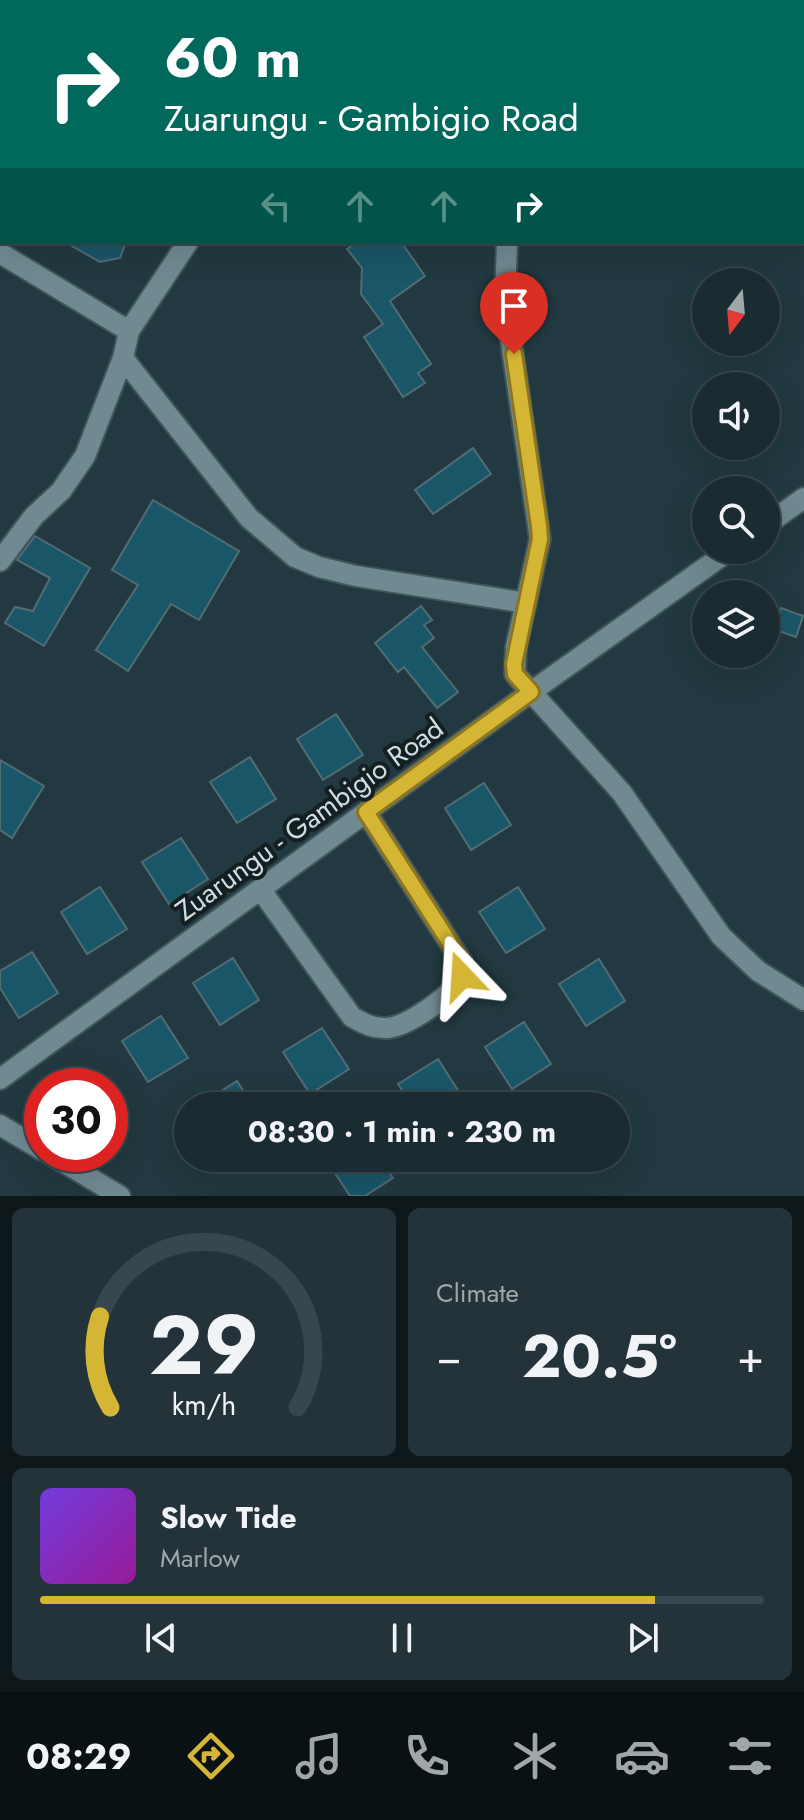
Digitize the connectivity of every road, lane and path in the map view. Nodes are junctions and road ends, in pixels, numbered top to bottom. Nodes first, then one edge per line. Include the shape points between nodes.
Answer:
1 (187, 244) edge
2 (507, 244) edge
3 (0, 253) edge
4 (129, 331) junction
5 (123, 358) junction
6 (804, 498) edge
7 (780, 515) edge
8 (0, 561) edge
9 (710, 564) edge
10 (526, 603) junction
11 (531, 692) junction
12 (366, 812) junction
13 (261, 890) junction
14 (804, 1000) edge
15 (0, 1079) edge
16 (0, 1125) edge
17 (24, 1139) edge
18 (80, 1172) edge
19 (120, 1196) edge

1 - 4 street
2 - 10 street via 505,301 540,539
3 - 4 street
4 - 5 street
5 - 8 street via 85,456
5 - 10 street via 249,518 295,557 356,576
6 - 7 street
9 - 11 street, Zuarungu - Gambigio Road
10 - 11 street via 514,664 515,674
11 - 12 street, Zuarungu - Gambigio Road
11 - 14 street via 622,793 721,936 758,971
12 - 13 street, Zuarungu - Gambigio Road
12 - 13 street via 462,962 462,976 454,988 423,1012 399,1027 384,1029 352,1017
13 - 15 street, Zuarungu - Gambigio Road
16 - 17 street
18 - 19 street

